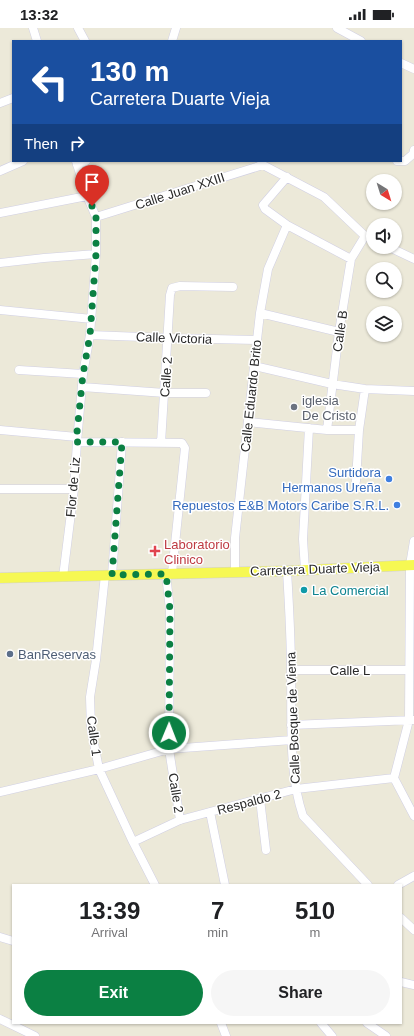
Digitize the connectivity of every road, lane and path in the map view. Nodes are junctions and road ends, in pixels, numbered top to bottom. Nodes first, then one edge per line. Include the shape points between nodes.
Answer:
1 (33, 28) edge
2 (78, 28) edge
3 (176, 28) edge
4 (336, 28) edge
5 (36, 40) edge
6 (84, 40) edge
7 (172, 40) edge
8 (358, 40) edge
9 (402, 66) edge
10 (414, 69) edge
11 (12, 98) edge
12 (0, 103) edge
13 (414, 150) edge
14 (402, 160) edge
15 (21, 162) edge
16 (76, 163) edge
17 (262, 163) edge
18 (0, 171) edge
19 (287, 177) junction
20 (87, 196) junction
21 (0, 213) edge
22 (96, 218) junction
23 (287, 224) junction
24 (366, 235) edge
25 (366, 242) edge
26 (402, 253) edge
27 (96, 254) junction
28 (351, 259) junction
29 (414, 259) edge
30 (0, 263) edge
31 (233, 287) dead end
32 (0, 310) edge
33 (260, 313) junction
34 (92, 319) junction
35 (339, 332) junction
36 (90, 335) junction
37 (168, 338) junction
38 (257, 340) junction
39 (254, 366) junction
40 (19, 370) dead end
41 (83, 374) junction
42 (332, 384) junction
43 (82, 386) junction
44 (364, 389) junction
45 (414, 391) edge
46 (165, 393) junction
47 (206, 393) dead end
48 (248, 422) junction
49 (309, 428) junction
50 (0, 430) edge
51 (327, 430) junction
52 (359, 430) junction
53 (77, 439) junction
54 (122, 442) junction
55 (161, 443) junction
56 (356, 481) dead end
57 (0, 489) edge
58 (74, 489) junction
59 (414, 541) edge
60 (412, 565) edge
61 (305, 570) junction
62 (287, 571) junction
63 (235, 572) junction
64 (169, 574) junction
65 (109, 575) junction
66 (63, 577) junction
67 (0, 578) edge
68 (291, 670) junction
69 (409, 670) junction
70 (412, 720) edge
71 (291, 725) junction
72 (292, 740) junction
73 (169, 749) junction
74 (99, 769) junction
75 (394, 778) junction
76 (296, 789) junction
77 (0, 792) edge
78 (260, 799) junction
79 (210, 812) junction
80 (414, 816) edge
81 (180, 820) junction
82 (133, 842) junction
83 (266, 850) dead end
84 (414, 876) edge
85 (154, 884) edge
86 (225, 884) edge
87 (367, 884) edge
88 (400, 884) edge
89 (402, 921) edge
90 (414, 930) edge
91 (0, 938) edge
92 (12, 941) edge
93 (402, 982) edge
94 (414, 985) edge
95 (0, 1019) edge
96 (221, 1024) edge
97 (322, 1024) edge
98 (368, 1024) edge
99 (35, 1036) edge
100 (226, 1036) edge
101 (332, 1036) edge
102 (386, 1036) edge

1 - 5 street
2 - 6 street
3 - 7 street
4 - 8 street
9 - 10 street
11 - 12 street
13 - 14 street via 413,154
15 - 18 street
16 - 20 street, Flor de Liz
17 - 19 street
17 - 22 street, Calle Juan XXIII
19 - 23 street via 263,205 264,209
19 - 24 street via 324,197
20 - 21 street
20 - 22 street, Flor de Liz
22 - 27 street, Flor de Liz
23 - 28 street
23 - 33 street, Calle Eduardo Brito via 268,269
25 - 28 street, Calle B
26 - 29 street
27 - 30 street
27 - 34 street, Flor de Liz
28 - 35 street, Calle B
31 - 37 street, Calle 2 via 172,288
32 - 34 street
33 - 35 street
33 - 38 street, Calle Eduardo Brito
34 - 36 street, Flor de Liz
35 - 42 street, Calle B
36 - 37 street, Calle Victoria
36 - 41 street, Flor de Liz
37 - 38 street, Calle Victoria
37 - 46 street, Calle 2
38 - 39 street, Calle Eduardo Brito
39 - 42 street
39 - 48 street, Calle Eduardo Brito
40 - 41 street
41 - 43 street, Flor de Liz
42 - 44 street
42 - 51 street, Calle B
43 - 46 street
43 - 53 street, Flor de Liz
44 - 45 street
44 - 52 street
46 - 47 street
46 - 55 street, Calle 2
48 - 49 street
48 - 63 street, Calle Eduardo Brito via 235,538
49 - 51 street
49 - 61 street via 303,539
50 - 53 street
51 - 52 street
52 - 56 street
53 - 54 street
53 - 58 street, Flor de Liz
54 - 55 street
54 - 65 street, Calle 1
55 - 64 street, Calle 2 via 182,443 185,448
57 - 58 street
58 - 66 street, Flor de Liz
59 - 60 street
60 - 61 main road, Carretera Duarte Vieja
60 - 69 street
61 - 62 main road, Carretera Duarte Vieja
62 - 63 main road, Carretera Duarte Vieja
62 - 68 street, Calle Bosque de Viena
63 - 64 main road, Carretera Duarte Vieja
64 - 65 main road, Carretera Duarte Vieja
64 - 73 street, Calle 2
65 - 66 main road, Carretera Duarte Vieja
65 - 74 street, Calle 1 via 90,697 91,728
66 - 67 main road, Carretera Duarte Vieja
68 - 69 street, Calle L
68 - 71 street, Calle Bosque de Viena
69 - 70 street
70 - 71 street
70 - 75 street
71 - 72 street, Calle Bosque de Viena
72 - 73 street
72 - 76 street, Calle Bosque de Viena
73 - 74 street
73 - 81 street, Calle 2
74 - 77 street
74 - 82 street, Calle 1
75 - 76 street, Respaldo 2
75 - 80 street
76 - 78 street, Respaldo 2
76 - 87 street, Calle Bosque de Viena via 303,816
78 - 79 street, Respaldo 2
78 - 83 street
79 - 81 street, Respaldo 2
79 - 86 street
81 - 82 street, Respaldo 2
82 - 85 street, Calle 1
84 - 88 street
89 - 90 street
91 - 92 street
93 - 94 street
95 - 99 street
96 - 100 street
97 - 101 street
98 - 102 street

